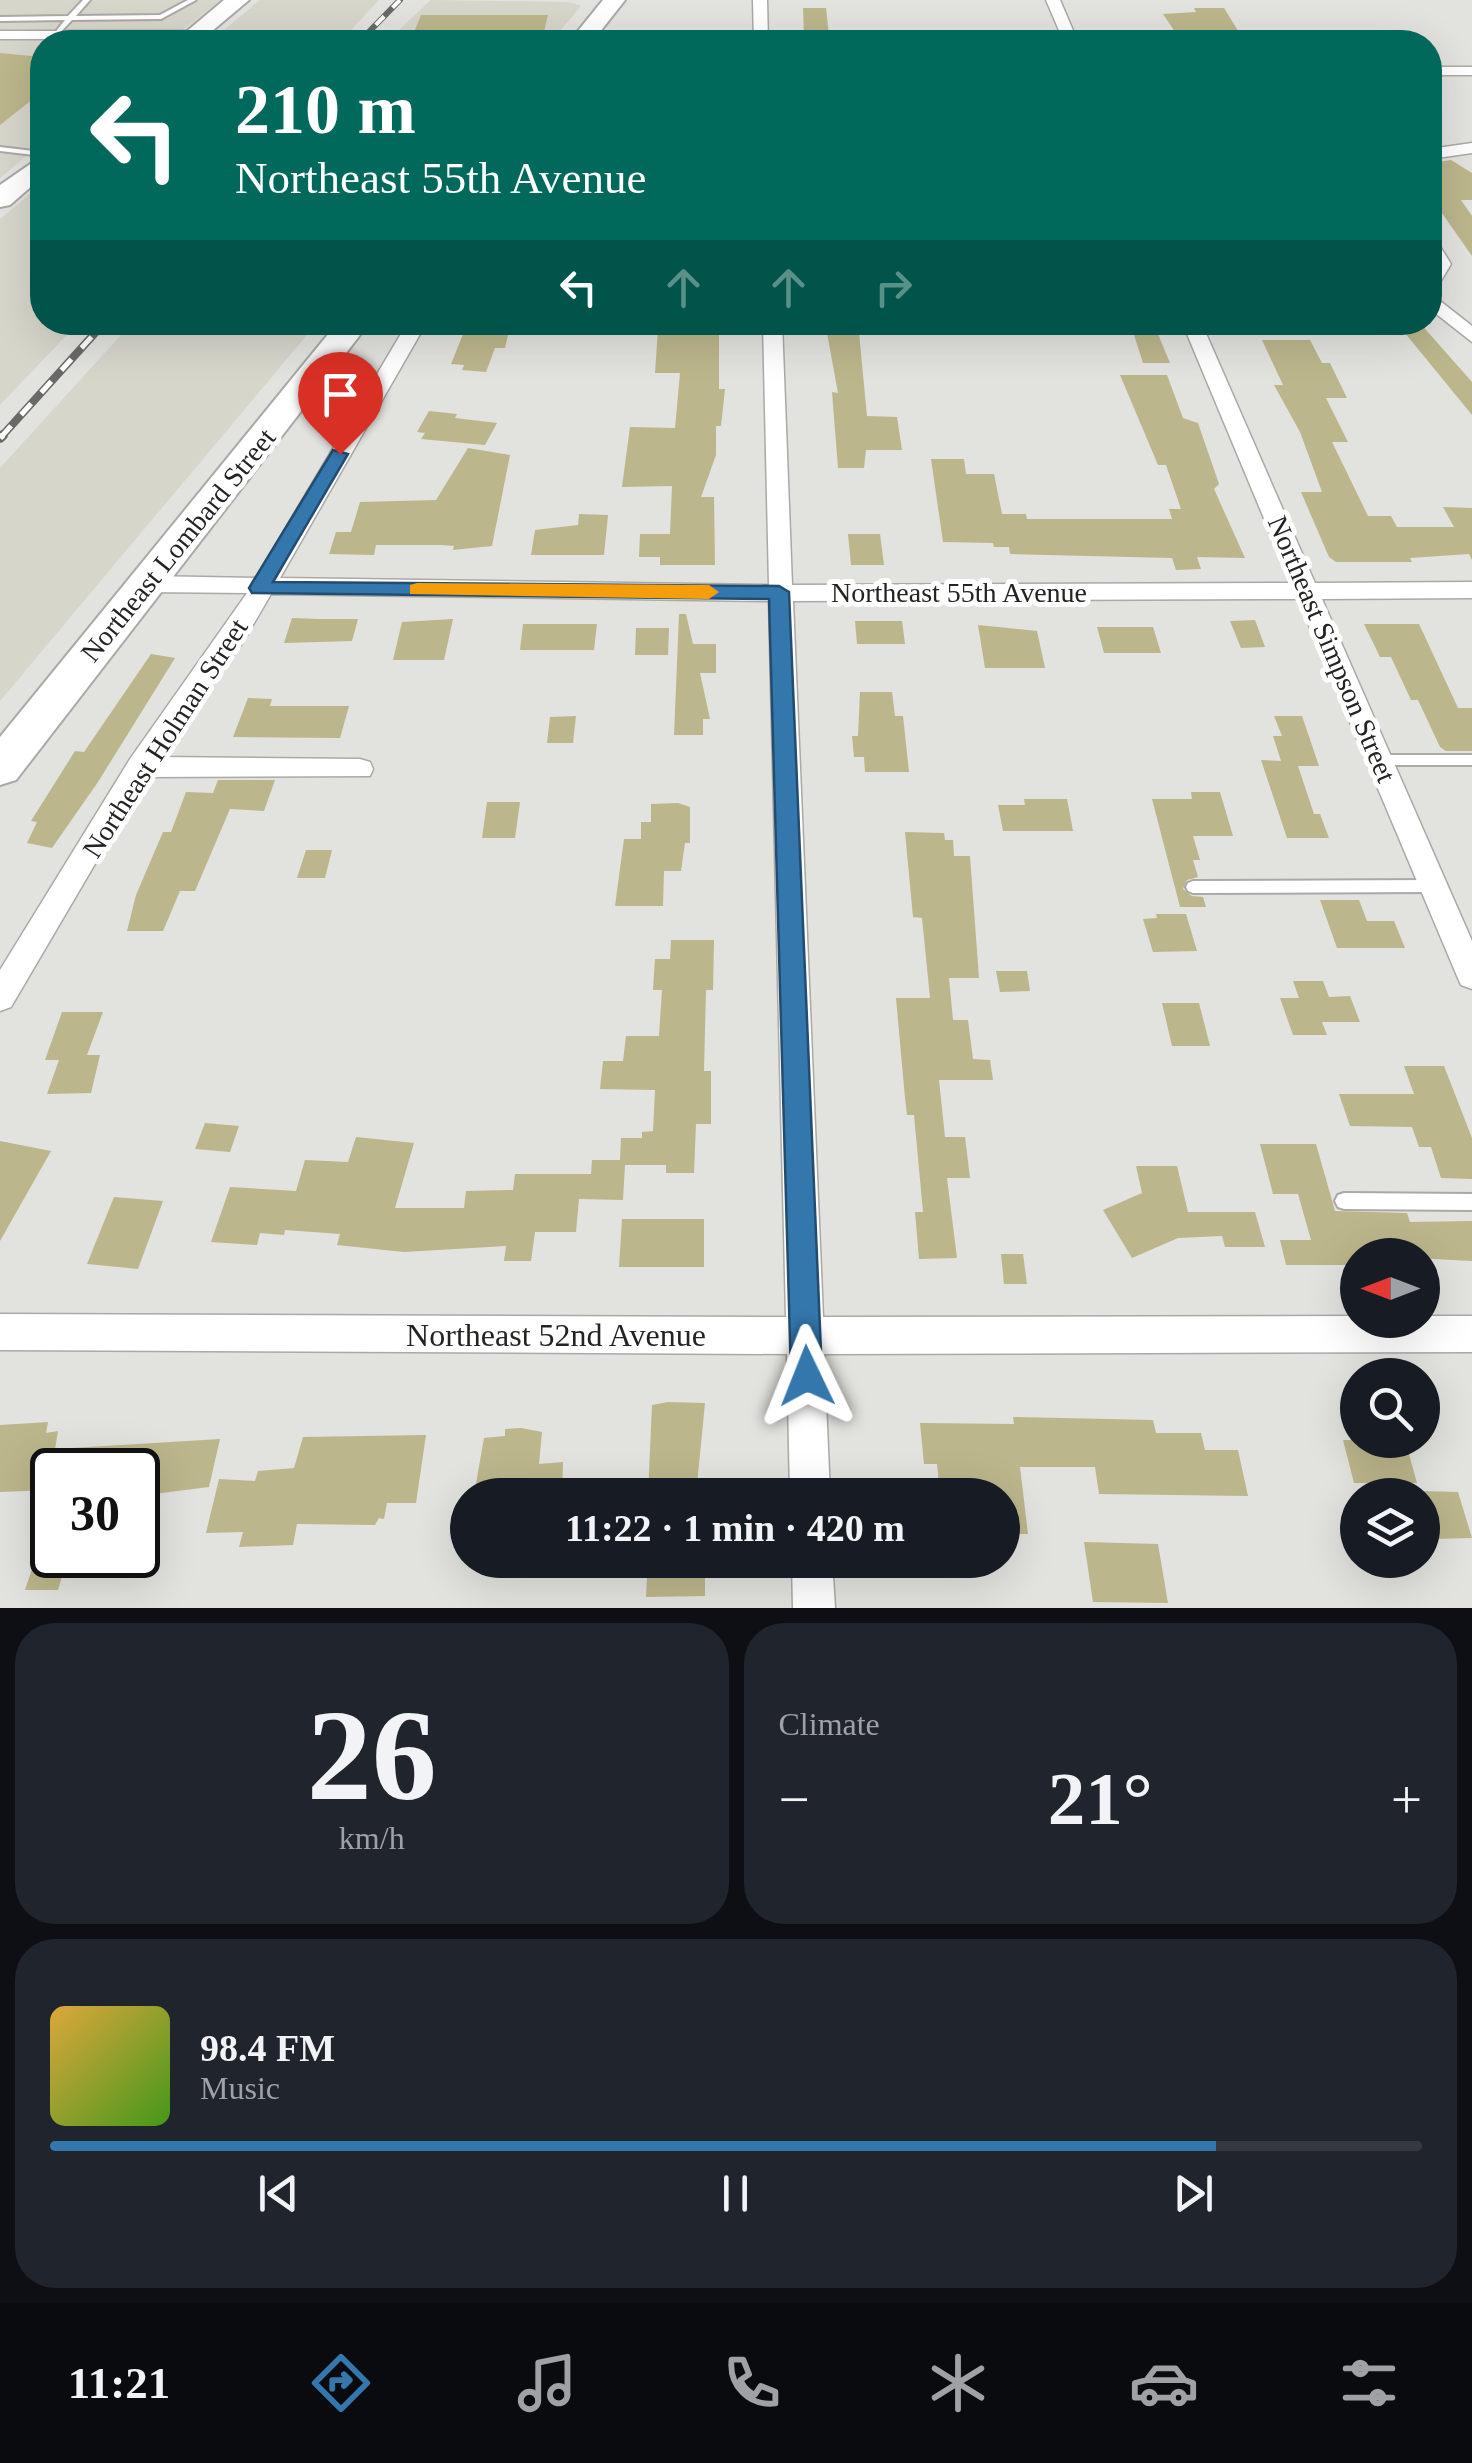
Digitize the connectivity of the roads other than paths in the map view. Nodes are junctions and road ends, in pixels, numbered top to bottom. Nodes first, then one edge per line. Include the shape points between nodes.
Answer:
1 (87, 0) edge
2 (194, 0) edge
3 (238, 0) edge
4 (614, 0) edge
5 (760, 0) edge
6 (1052, 0) edge
7 (70, 18) junction
8 (0, 19) edge
9 (60, 30) edge
10 (201, 30) edge
11 (590, 30) edge
12 (760, 30) edge
13 (1065, 30) edge
14 (0, 35) edge
15 (30, 35) edge
16 (1442, 71) edge
17 (1472, 71) edge
18 (1472, 148) edge
19 (0, 149) edge
20 (1442, 152) edge
21 (30, 153) edge
22 (30, 174) edge
23 (0, 198) edge
24 (1442, 310) edge
25 (346, 335) edge
26 (410, 335) edge
27 (772, 335) edge
28 (1197, 335) edge
29 (1472, 336) edge
30 (147, 584) junction
31 (259, 588) junction
32 (1472, 590) edge
33 (779, 592) junction
34 (1307, 592) junction
35 (1380, 760) junction
36 (1472, 760) edge
37 (139, 766) junction
38 (0, 768) edge
39 (360, 769) dead end
40 (1434, 886) junction
41 (1193, 887) dead end
42 (1472, 976) edge
43 (0, 996) edge
44 (1344, 1201) dead end
45 (1472, 1202) edge
46 (0, 1332) edge
47 (1472, 1334) edge
48 (806, 1336) junction
49 (810, 1478) edge
50 (813, 1578) edge
51 (814, 1608) edge

1 - 7 lane
2 - 7 lane via 161,17
3 - 10 main road
4 - 11 main road
5 - 12 street
6 - 13 street
7 - 8 lane
7 - 9 lane
14 - 15 street
16 - 17 street
18 - 20 street
19 - 21 lane
22 - 23 main road
24 - 29 street
25 - 30 main road, Northeast Lombard Street
26 - 31 street, Northeast Holman Street
27 - 33 street
28 - 34 street, Northeast Simpson Street
30 - 31 street, Northeast 55th Avenue
30 - 38 main road, Northeast Lombard Street
31 - 33 street, Northeast 55th Avenue
31 - 37 street, Northeast Holman Street via 234,636
32 - 34 street, Northeast 55th Avenue
33 - 34 street, Northeast 55th Avenue
33 - 48 street
34 - 35 street, Northeast Simpson Street
35 - 36 lane
35 - 40 street, Northeast Simpson Street
37 - 39 street
37 - 43 street, Northeast Holman Street
40 - 41 lane
40 - 42 street, Northeast Simpson Street
44 - 45 lane
46 - 48 street, Northeast 52nd Avenue
47 - 48 street, Northeast 52nd Avenue
48 - 49 street
50 - 51 street

